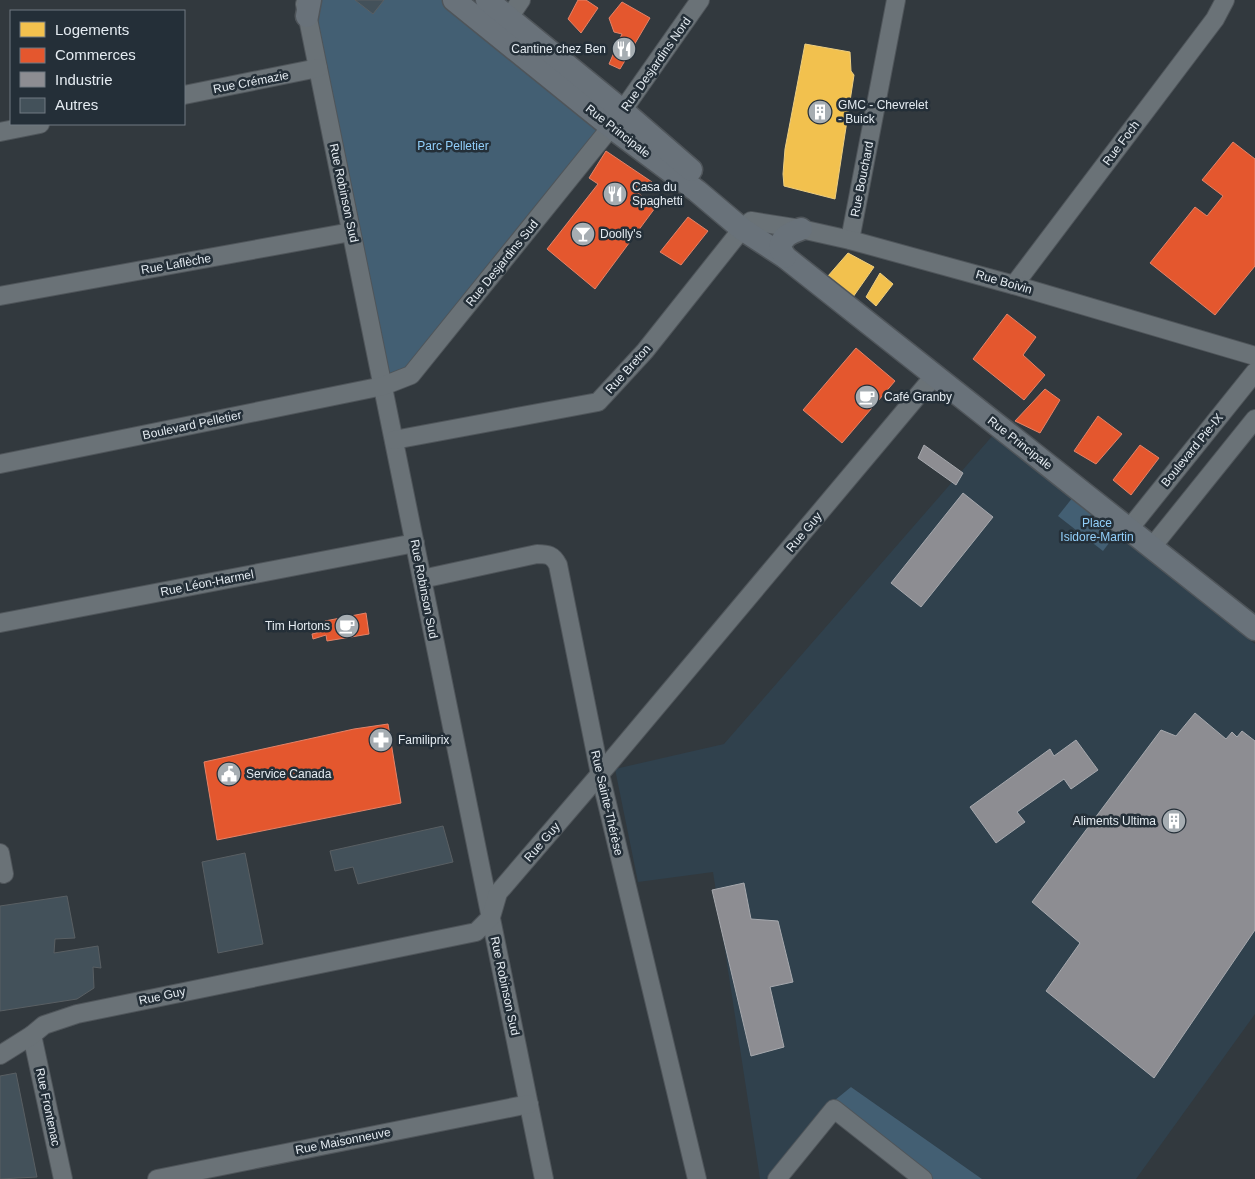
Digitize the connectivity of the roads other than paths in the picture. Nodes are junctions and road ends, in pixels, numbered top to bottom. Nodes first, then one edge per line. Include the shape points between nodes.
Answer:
1 (454, 0) edge
2 (487, 0) edge
3 (700, 0) edge
4 (896, 0) edge
5 (1225, 0) edge
6 (307, 5) edge
7 (509, 18) edge
8 (318, 68) junction
9 (185, 95) edge
10 (617, 119) junction
11 (35, 125) edge
12 (0, 132) edge
13 (746, 225) junction
14 (801, 228) junction
15 (352, 232) junction
16 (850, 240) junction
17 (786, 257) junction
18 (1014, 285) junction
19 (0, 296) edge
20 (1255, 356) edge
21 (1255, 372) edge
22 (935, 376) junction
23 (383, 386) junction
24 (1255, 419) edge
25 (394, 440) junction
26 (1190, 452) junction
27 (0, 464) edge
28 (1214, 470) junction
29 (1128, 528) junction
30 (415, 543) junction
31 (1152, 547) junction
32 (422, 579) junction
33 (0, 623) edge
34 (1255, 629) edge
35 (600, 774) junction
36 (0, 853) edge
37 (4, 874) dead end
38 (491, 917) junction
39 (32, 1035) junction
40 (0, 1055) edge
41 (529, 1104) junction
42 (63, 1179) edge
43 (157, 1179) edge
44 (544, 1179) edge
45 (697, 1179) edge
46 (777, 1179) edge
47 (923, 1179) edge

1 - 7 main road, Rue Principale
2 - 7 main road, Rue Principale
3 - 10 street, Rue Desjardins Nord
4 - 16 street, Rue Bouchard
5 - 18 street, Rue Foch via 1215,19
6 - 8 street, Rue Robinson Sud
7 - 10 main road, Rue Principale
8 - 9 street, Rue Crémazie
8 - 15 street, Rue Robinson Sud
10 - 13 main road, Rue Principale
10 - 23 street, Rue Desjardins Sud via 411,375
11 - 12 street
13 - 14 street, Rue Boivin
13 - 17 main road, Rue Principale
13 - 25 street, Rue Breton via 645,351 598,402
14 - 16 street, Rue Boivin
14 - 17 main road via 781,241 780,248
15 - 19 street, Rue Laflèche
15 - 23 street, Rue Robinson Sud
16 - 18 street, Rue Boivin
17 - 22 main road, Rue Principale
18 - 20 street, Rue Boivin
21 - 26 street, Boulevard Pie-IX
22 - 29 main road, Rue Principale
22 - 35 street, Rue Guy
23 - 25 street, Rue Robinson Sud
23 - 27 street, Boulevard Pelletier
24 - 28 street
25 - 30 street, Rue Robinson Sud
26 - 28 street
26 - 29 street, Boulevard Pie-IX
28 - 31 street
29 - 31 main road, Rue Principale
30 - 32 street, Rue Robinson Sud
30 - 33 street, Rue Léon-Harmel
31 - 34 main road, Rue Principale
32 - 35 street, Rue Sainte-Thérèse via 537,554 554,557
32 - 38 street, Rue Robinson Sud
35 - 38 street, Rue Guy via 498,893
35 - 45 street, Rue Sainte-Thérèse
36 - 37 street
38 - 39 street, Rue Guy via 476,932 77,1014 44,1026
38 - 41 street, Rue Robinson Sud
39 - 40 street, Rue Guy
39 - 42 street, Rue Frontenac
41 - 43 street, Rue Maisonneuve
41 - 44 street, Rue Robinson Sud
46 - 47 street via 834,1110

